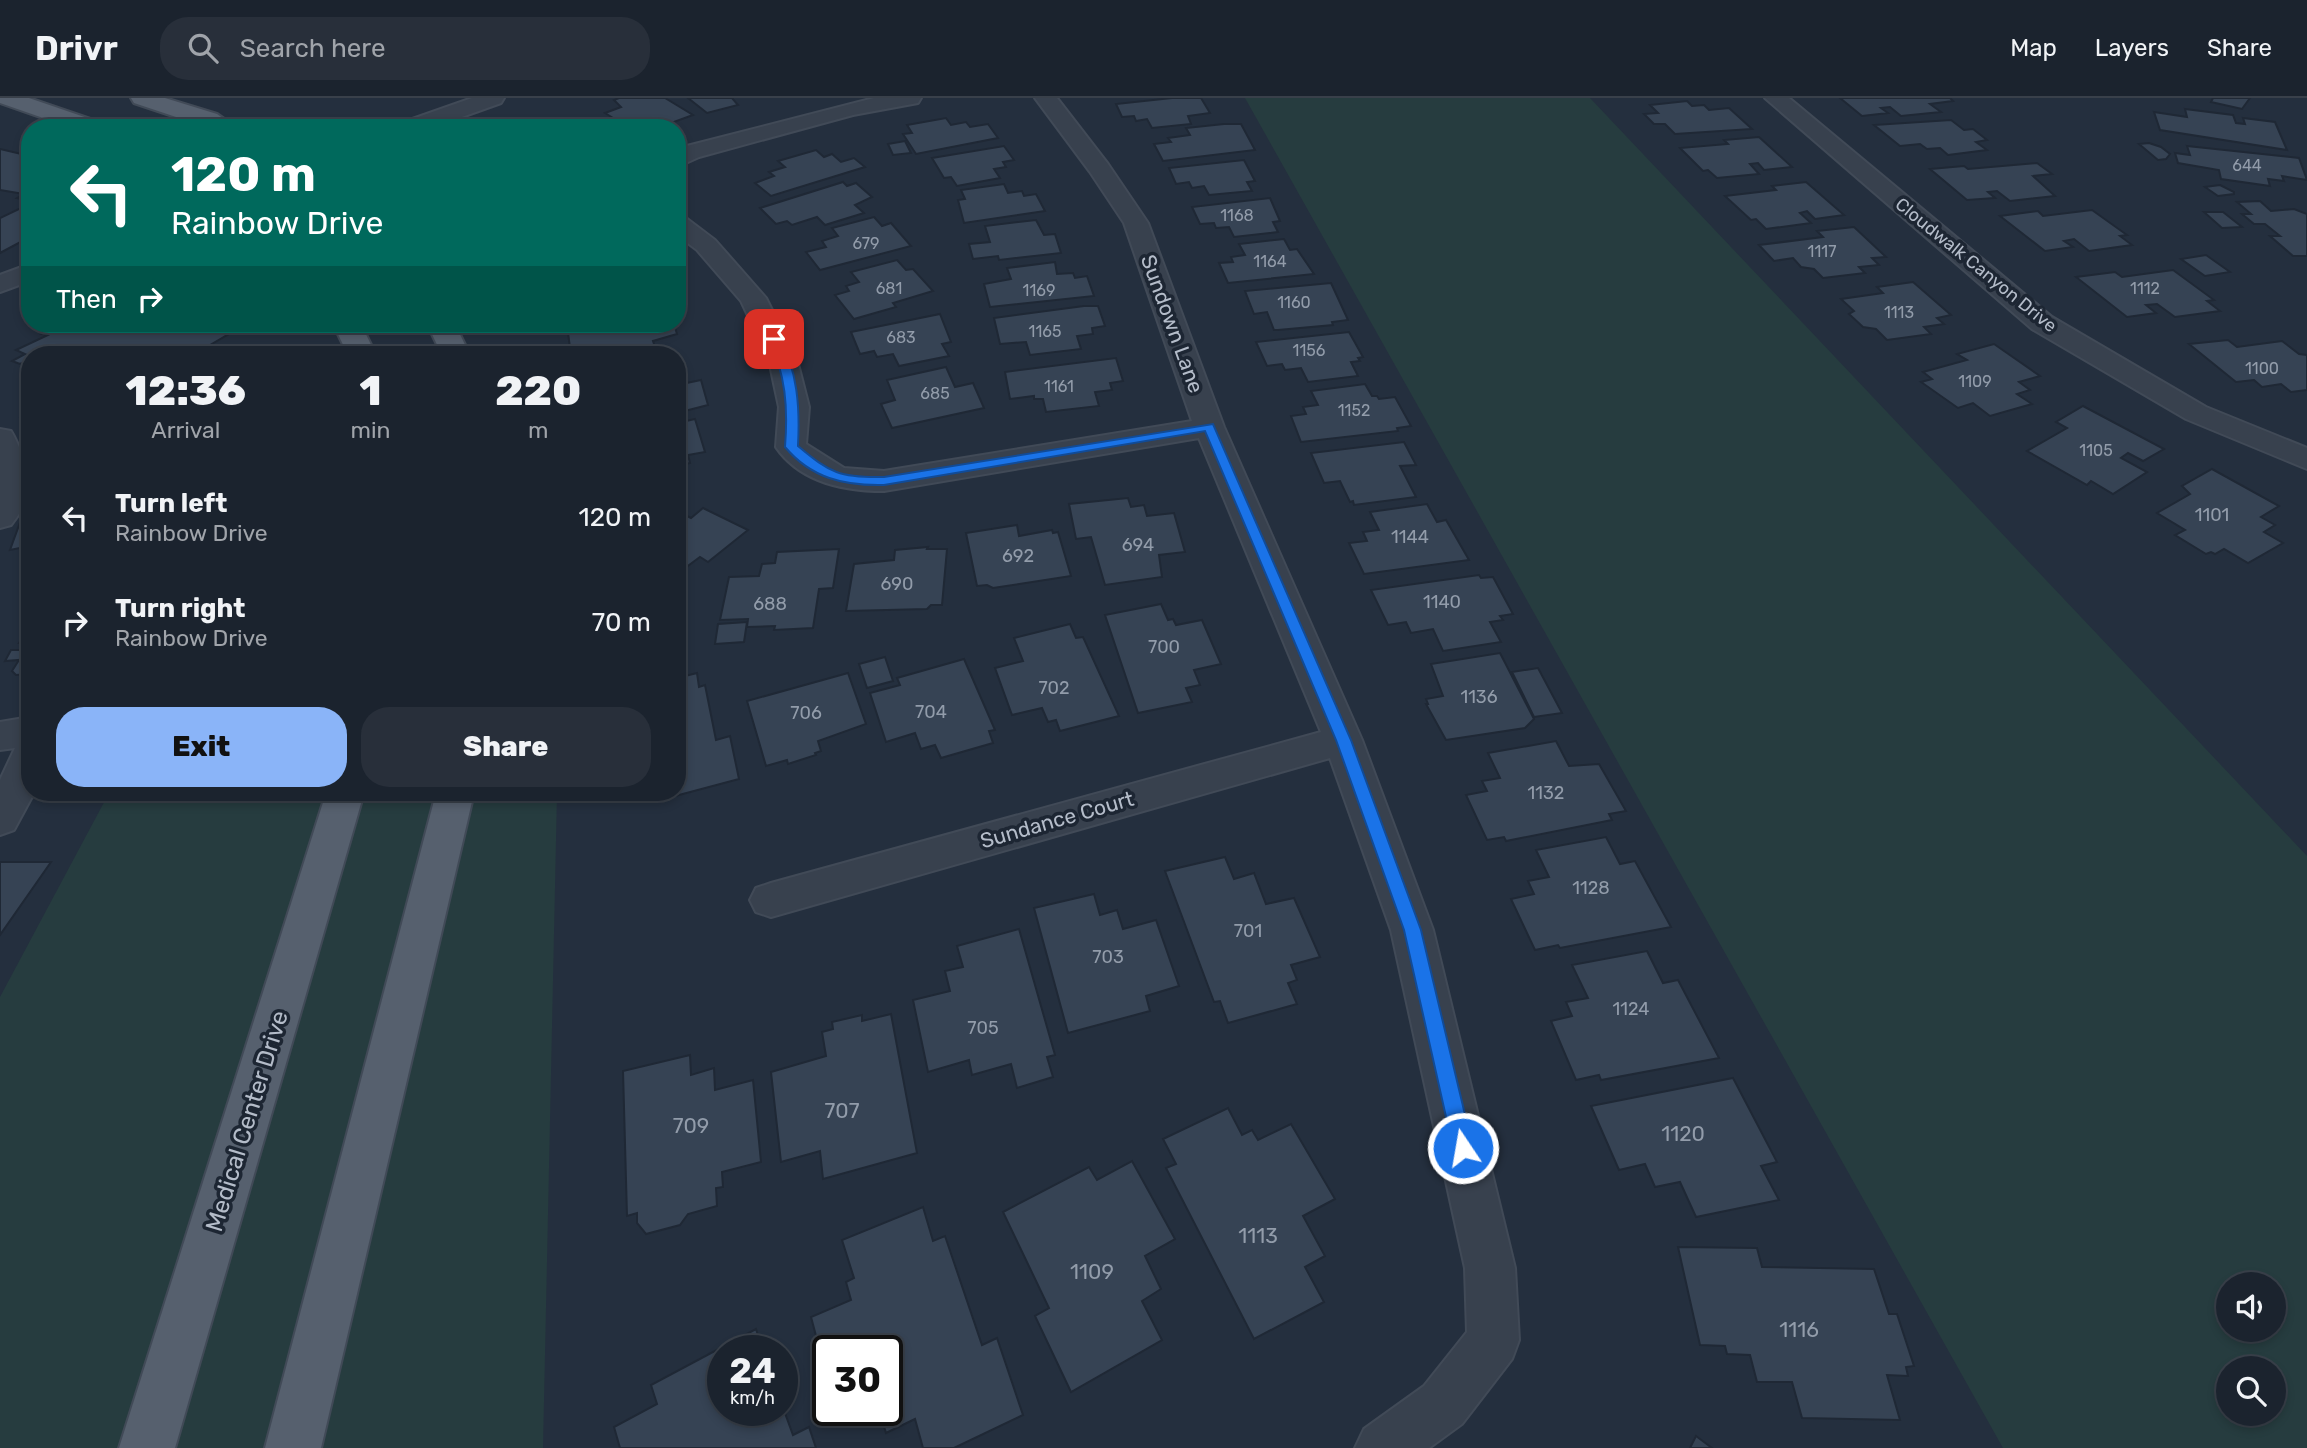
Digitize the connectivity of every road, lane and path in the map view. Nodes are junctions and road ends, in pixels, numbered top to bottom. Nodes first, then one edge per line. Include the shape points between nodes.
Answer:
1 (8, 98) edge
2 (142, 98) edge
3 (493, 98) edge
4 (910, 98) edge
5 (1046, 98) edge
6 (1776, 98) edge
7 (68, 119) edge
8 (209, 119) edge
9 (434, 119) edge
10 (686, 155) edge
11 (686, 230) edge
12 (21, 276) edge
13 (0, 284) edge
14 (1209, 427) junction
15 (0, 438) edge
16 (2307, 459) edge
17 (0, 518) edge
18 (21, 732) edge
19 (0, 736) edge
20 (1343, 740) junction
21 (21, 774) edge
22 (343, 801) edge
23 (453, 801) edge
24 (0, 820) edge
25 (771, 900) dead end
26 (147, 1448) edge
27 (293, 1448) edge
28 (1383, 1448) edge

1 - 7 main road
2 - 8 main road
3 - 9 street
4 - 10 street via 851,109
5 - 14 street, Sundown Lane via 1136,223
6 - 16 street, Cloudwalk Canyon Drive via 2042,323 2196,413
11 - 14 street via 706,244 753,298 783,360 794,407 791,447 820,472 854,482 884,481
12 - 13 street
14 - 20 street, Sundown Lane
15 - 17 street via 16,487
18 - 19 street
20 - 25 street, Sundance Court
20 - 28 street, Sundown Lane via 1412,930 1490,1268 1493,1340 1443,1405
21 - 24 street
22 - 26 main road, Medical Center Drive
23 - 27 main road

